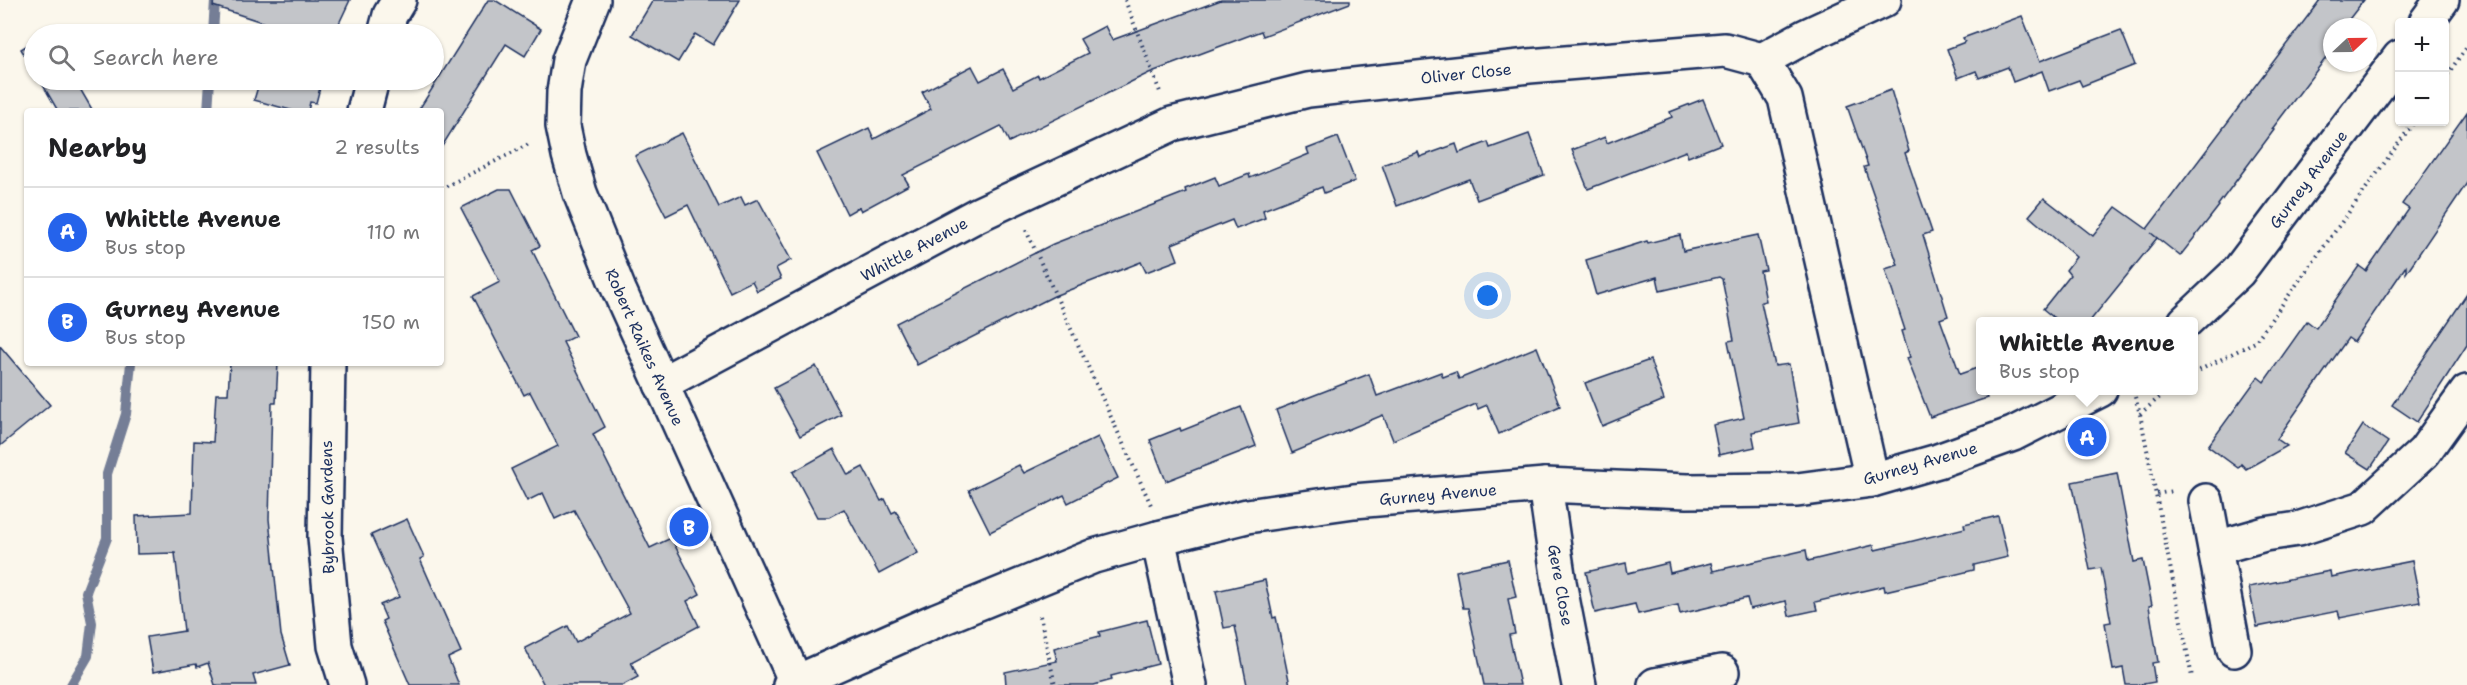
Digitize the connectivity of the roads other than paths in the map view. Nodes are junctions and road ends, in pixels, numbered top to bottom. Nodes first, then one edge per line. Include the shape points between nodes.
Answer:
1 (399, 0) edge
2 (593, 0) edge
3 (1884, 0) edge
4 (2442, 0) edge
5 (2429, 18) edge
6 (388, 24) edge
7 (1762, 60) junction
8 (2395, 64) edge
9 (369, 90) edge
10 (365, 108) edge
11 (1172, 124) joint
12 (2189, 317) edge
13 (328, 366) edge
14 (661, 384) junction
15 (2467, 392) edge
16 (2090, 395) edge
17 (1872, 480) junction
18 (1545, 485) junction
19 (2206, 501) dead end
20 (1158, 538) junction
21 (2216, 548) junction
22 (2234, 650) dead end
23 (1722, 672) dead end
24 (793, 684) edge
25 (348, 685) edge
26 (1190, 685) edge
27 (1579, 685) edge
28 (1655, 685) edge

1 - 6 street
2 - 14 street, Robert Raikes Avenue via 569,60 563,126 580,193
3 - 7 street
4 - 5 street
7 - 11 street, Oliver Close via 1725,50 1529,66 1308,90
7 - 17 street via 1785,98
8 - 12 street, Gurney Avenue via 2238,272
9 - 10 street
11 - 14 street, Whittle Avenue via 1011,199
13 - 25 street, Bybrook Gardens via 325,537 335,646
14 - 24 street, Robert Raikes Avenue
15 - 21 street via 2424,452 2363,508 2298,529
16 - 17 street, Gurney Avenue via 2013,434
17 - 18 street, Gurney Avenue via 1797,490 1687,491
18 - 20 street, Gurney Avenue via 1354,501 1247,516
18 - 27 street, Gere Close
19 - 21 street
20 - 24 street, Gurney Avenue via 1094,556 1032,580
20 - 26 street
21 - 22 street
23 - 28 street

